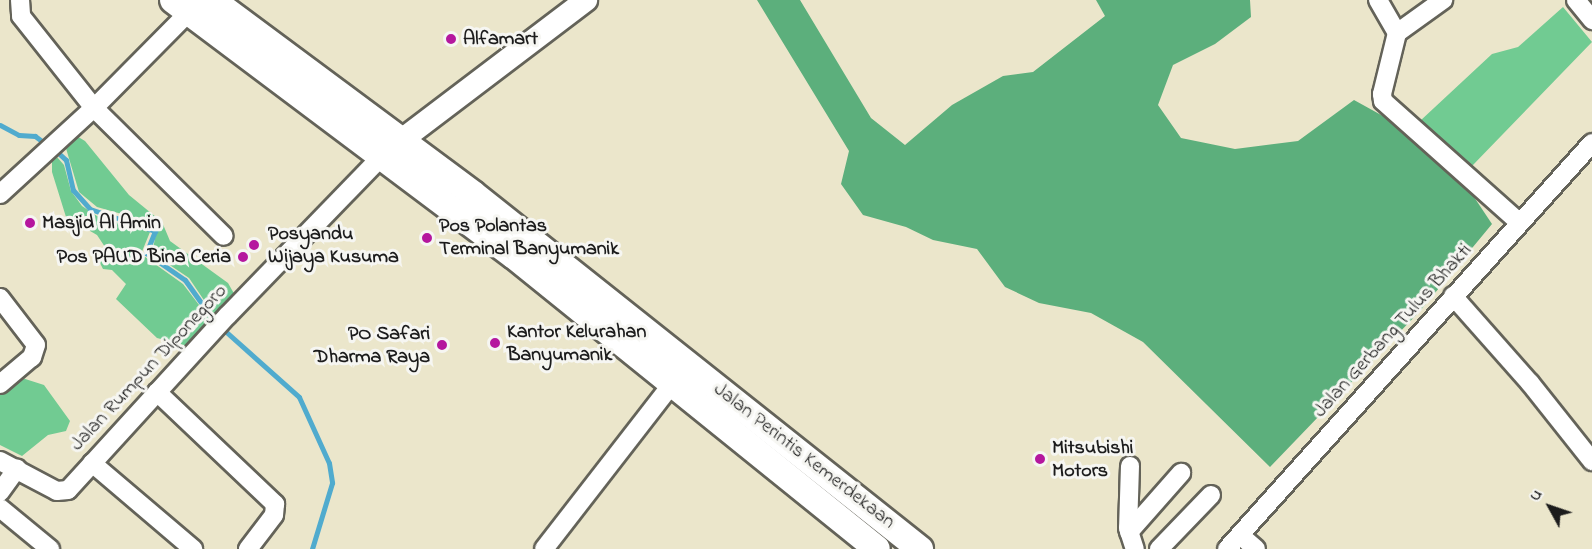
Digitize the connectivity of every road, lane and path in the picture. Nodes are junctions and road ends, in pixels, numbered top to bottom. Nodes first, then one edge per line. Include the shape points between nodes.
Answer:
1 (20, 0) edge
2 (212, 0) edge
3 (586, 0) edge
4 (1378, 0) edge
5 (1443, 0) edge
6 (1576, 0) edge
7 (187, 4) edge
8 (1592, 20) edge
9 (1397, 33) junction
10 (94, 108) junction
11 (395, 139) junction
12 (1592, 142) edge
13 (378, 158) junction
14 (0, 194) edge
15 (1520, 223) junction
16 (224, 236) dead end
17 (1453, 296) junction
18 (0, 298) edge
19 (687, 364) junction
20 (0, 384) edge
21 (672, 386) junction
22 (157, 392) junction
23 (0, 461) edge
24 (1592, 461) edge
25 (92, 463) junction
26 (1130, 466) dead end
27 (17, 469) junction
28 (1181, 472) dead end
29 (0, 492) edge
30 (1211, 495) dead end
31 (0, 508) edge
32 (1240, 535) junction
33 (1132, 541) edge
34 (912, 546) edge
35 (50, 549) edge
36 (193, 549) edge
37 (248, 549) edge
38 (544, 549) edge
39 (877, 549) edge
40 (1159, 549) edge
41 (1227, 549) edge
42 (1256, 549) edge

1 - 10 street via 21,16
2 - 11 highway, Jalan Perintis Kemerdekaan
3 - 11 main road
4 - 9 street
5 - 9 street
6 - 8 street
7 - 10 street
7 - 13 highway, Jalan Perintis Kemerdekaan
9 - 15 street via 1383,101
10 - 14 street
10 - 16 street
11 - 13 street, Jalan Rumpun Diponegoro
11 - 19 highway, Jalan Perintis Kemerdekaan via 472,194
12 - 15 street, Jalan Gerbang Tulus Bhakti
13 - 21 highway, Jalan Perintis Kemerdekaan via 514,256
13 - 22 street, Jalan Rumpun Diponegoro
15 - 17 street, Jalan Gerbang Tulus Bhakti
17 - 24 street
17 - 32 street, Jalan Gerbang Tulus Bhakti
18 - 20 street via 36,345 33,357
19 - 21 street
19 - 34 highway, Jalan Perintis Kemerdekaan
21 - 38 street
21 - 39 highway, Jalan Perintis Kemerdekaan
22 - 25 street, Jalan Rumpun Diponegoro
22 - 37 street via 275,504 274,515
23 - 27 street, Jalan Rumpun Diponegoro
25 - 27 street, Jalan Rumpun Diponegoro via 64,492
25 - 36 street
26 - 33 street
27 - 29 street
28 - 33 street
30 - 40 street
31 - 35 street
32 - 41 street, Jalan Gerbang Tulus Bhakti
32 - 42 street

